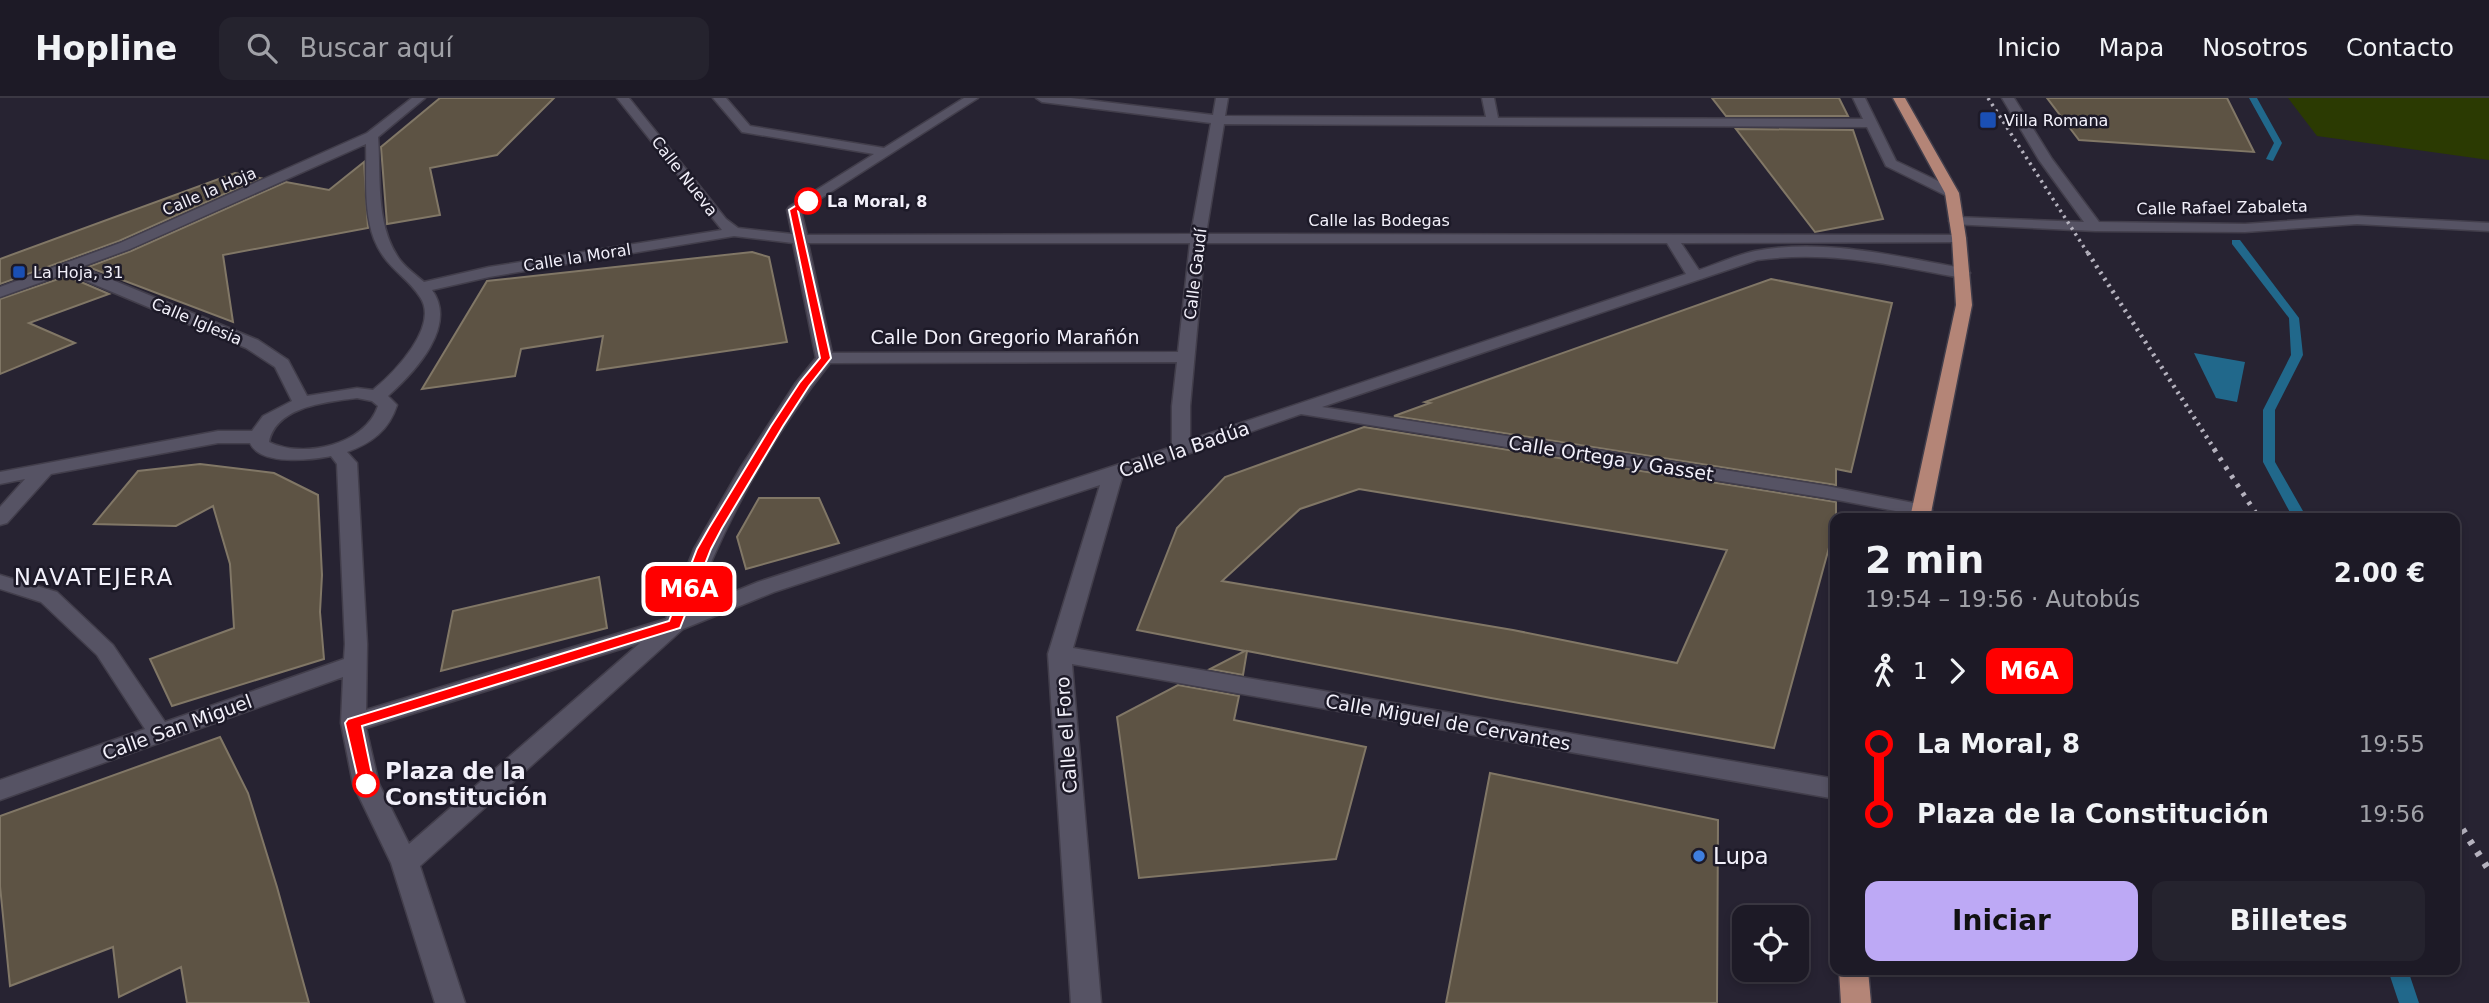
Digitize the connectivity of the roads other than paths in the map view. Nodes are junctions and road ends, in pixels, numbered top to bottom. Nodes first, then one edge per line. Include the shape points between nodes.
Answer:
1 (419, 98) edge
2 (623, 98) edge
3 (719, 98) edge
4 (972, 98) edge
5 (1042, 98) edge
6 (1222, 98) edge
7 (1488, 98) edge
8 (1859, 98) edge
9 (1899, 98) edge
10 (2008, 98) edge
11 (1220, 120) junction
12 (1493, 121) junction
13 (1872, 123) junction
14 (372, 136) junction
15 (887, 152) junction
16 (1952, 193) junction
17 (1956, 221) junction
18 (2095, 226) junction
19 (2489, 227) edge
20 (734, 232) junction
21 (1198, 238) junction
22 (1671, 238) junction
23 (1800, 238) junction
24 (1959, 238) junction
25 (799, 239) junction
26 (1755, 256) junction
27 (69, 268) junction
28 (1962, 273) junction
29 (1695, 276) junction
30 (420, 288) junction
31 (0, 292) edge
32 (1186, 357) junction
33 (825, 358) junction
34 (377, 396) junction
35 (302, 403) junction
36 (1300, 409) junction
37 (259, 437) junction
38 (335, 449) junction
39 (1181, 451) junction
40 (46, 469) junction
41 (1113, 474) junction
42 (0, 478) edge
43 (1917, 513) edge
44 (1921, 513) edge
45 (0, 519) edge
46 (0, 582) edge
47 (675, 624) junction
48 (1060, 654) junction
49 (354, 664) junction
50 (353, 723) junction
51 (160, 733) junction
52 (1830, 788) edge
53 (0, 790) edge
54 (405, 863) junction
55 (1854, 975) edge
56 (450, 1003) edge
57 (1086, 1003) edge
58 (1856, 1003) edge

1 - 14 street, Calle la Hoja
2 - 20 street, Calle Nueva via 721,222
3 - 15 street via 746,129
4 - 15 street
5 - 11 street
6 - 11 street, Calle Gaudí
7 - 12 street
8 - 13 street
9 - 16 main road
10 - 18 street
11 - 12 street
11 - 21 street, Calle Gaudí
12 - 13 street
13 - 16 street via 1891,163
14 - 27 street, Calle la Hoja via 257,190
14 - 30 street via 379,232 397,267
15 - 25 street via 793,210
16 - 17 main road
17 - 18 street, Calle Rafael Zabaleta
17 - 24 main road
18 - 19 street, Calle Rafael Zabaleta via 2245,228 2357,220
20 - 25 street, Calle Nueva
20 - 30 street, Calle la Moral via 489,271
21 - 22 street, Calle las Bodegas
21 - 25 street, Calle las Bodegas
21 - 32 street, Calle Gaudí
22 - 23 street, Calle las Bodegas
22 - 29 street
23 - 24 street, Calle las Bodegas
23 - 26 street
24 - 28 main road
25 - 33 street
26 - 28 street, Calle la Badúa via 1844,252
26 - 29 street, Calle la Badúa
27 - 31 street, Calle la Hoja
27 - 35 street, Calle Iglesia via 252,344 282,364
28 - 44 main road via 1964,305
29 - 36 street, Calle la Badúa
30 - 34 street via 432,304 434,322 422,345
32 - 33 street, Calle Don Gregorio Marañón
32 - 39 street, Calle Gaudí
33 - 47 street via 751,467 704,549
34 - 35 street via 330,395
34 - 38 street via 388,405 387,417 377,428
35 - 37 street via 267,423
36 - 39 street, Calle la Badúa
36 - 43 street, Calle Ortega y Gasset via 1826,492
37 - 38 street via 259,444 268,452 286,456
37 - 40 street via 218,437
38 - 49 street via 346,463
39 - 41 street, Calle la Badúa
40 - 42 street
40 - 45 street
41 - 47 street, Calle la Badúa via 766,587
41 - 48 street, Calle el Foro
46 - 51 street via 49,597 105,650
47 - 50 street, Calle la Badúa
47 - 54 street, Calle la Badúa
48 - 52 street, Calle Miguel de Cervantes
48 - 57 street, Calle el Foro
49 - 50 street
49 - 51 street, Calle San Miguel
50 - 54 street via 366,784
51 - 53 street, Calle San Miguel
54 - 56 street
55 - 58 main road

